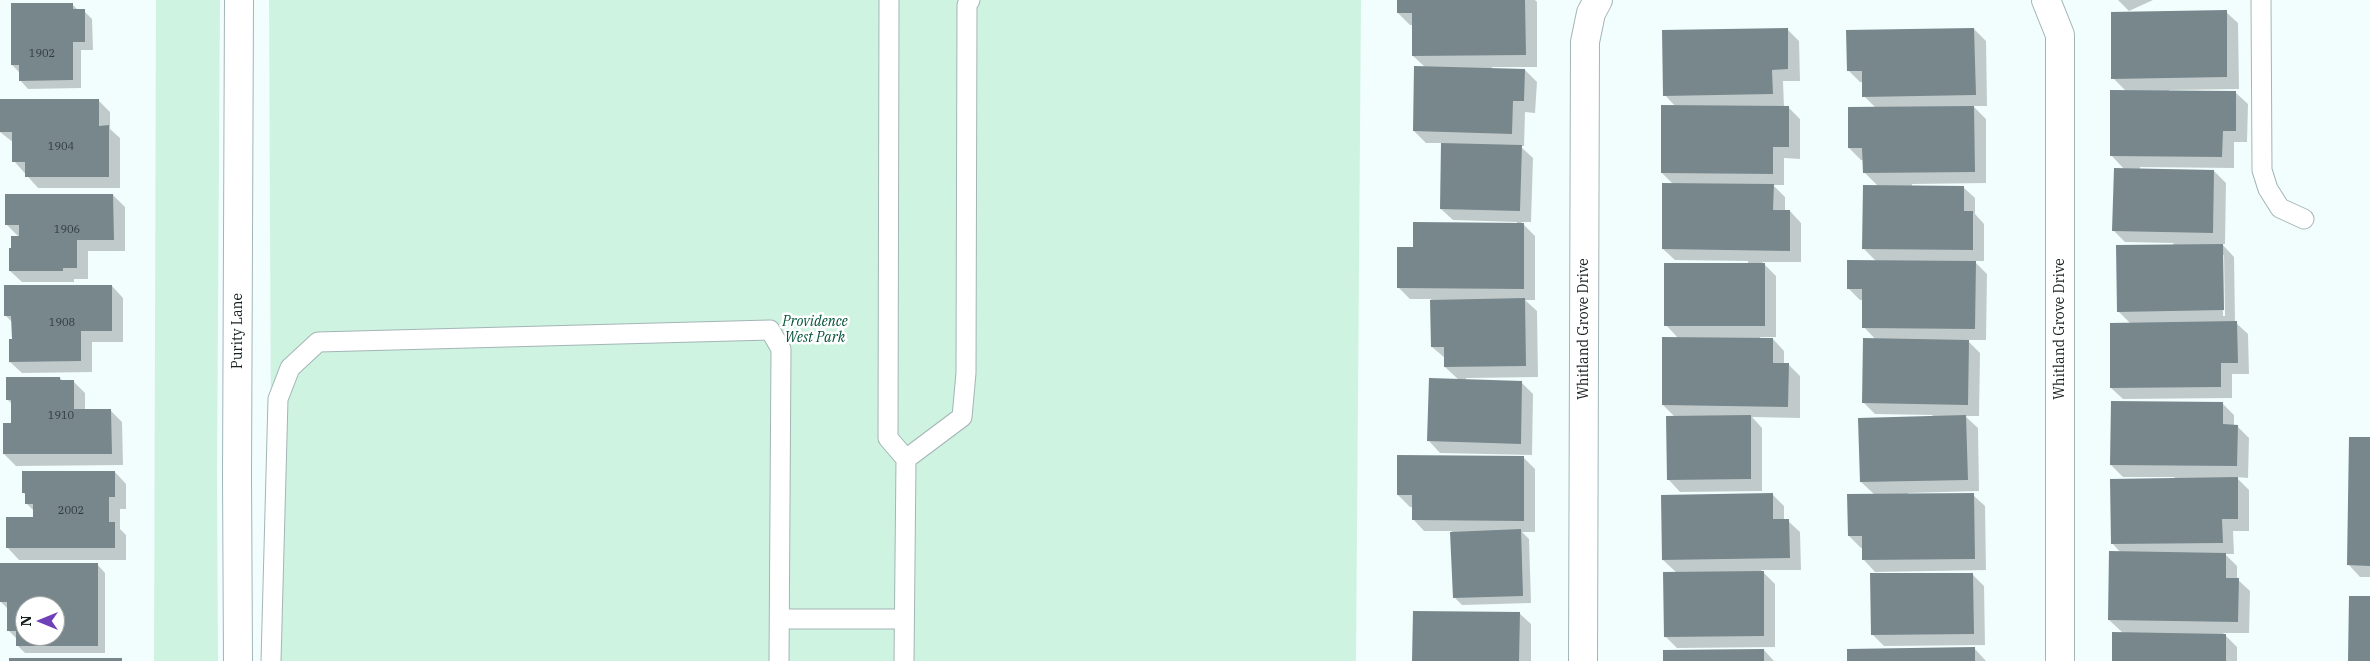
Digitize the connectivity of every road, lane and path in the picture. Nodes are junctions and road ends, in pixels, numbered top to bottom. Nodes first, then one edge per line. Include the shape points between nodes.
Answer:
1 (239, 0) edge
2 (889, 0) edge
3 (970, 0) edge
4 (1598, 0) edge
5 (2046, 0) edge
6 (2260, 0) edge
7 (2304, 219) dead end
8 (906, 459) junction
9 (780, 618) junction
10 (904, 619) junction
11 (238, 661) edge
12 (271, 661) edge
13 (778, 661) edge
14 (904, 661) edge
15 (1583, 661) edge
16 (2060, 661) edge

1 - 11 street, Purity Lane
2 - 8 lane via 888,438
3 - 8 lane via 967,5 966,373 962,417
4 - 15 street, Whitland Grove Drive via 1591,13 1585,42
5 - 16 street, Whitland Grove Drive via 2060,35
6 - 7 lane via 2262,170 2280,208
8 - 10 lane
9 - 10 lane
9 - 12 lane via 781,349 770,330 318,342 290,368 278,399
9 - 13 lane
10 - 14 lane

